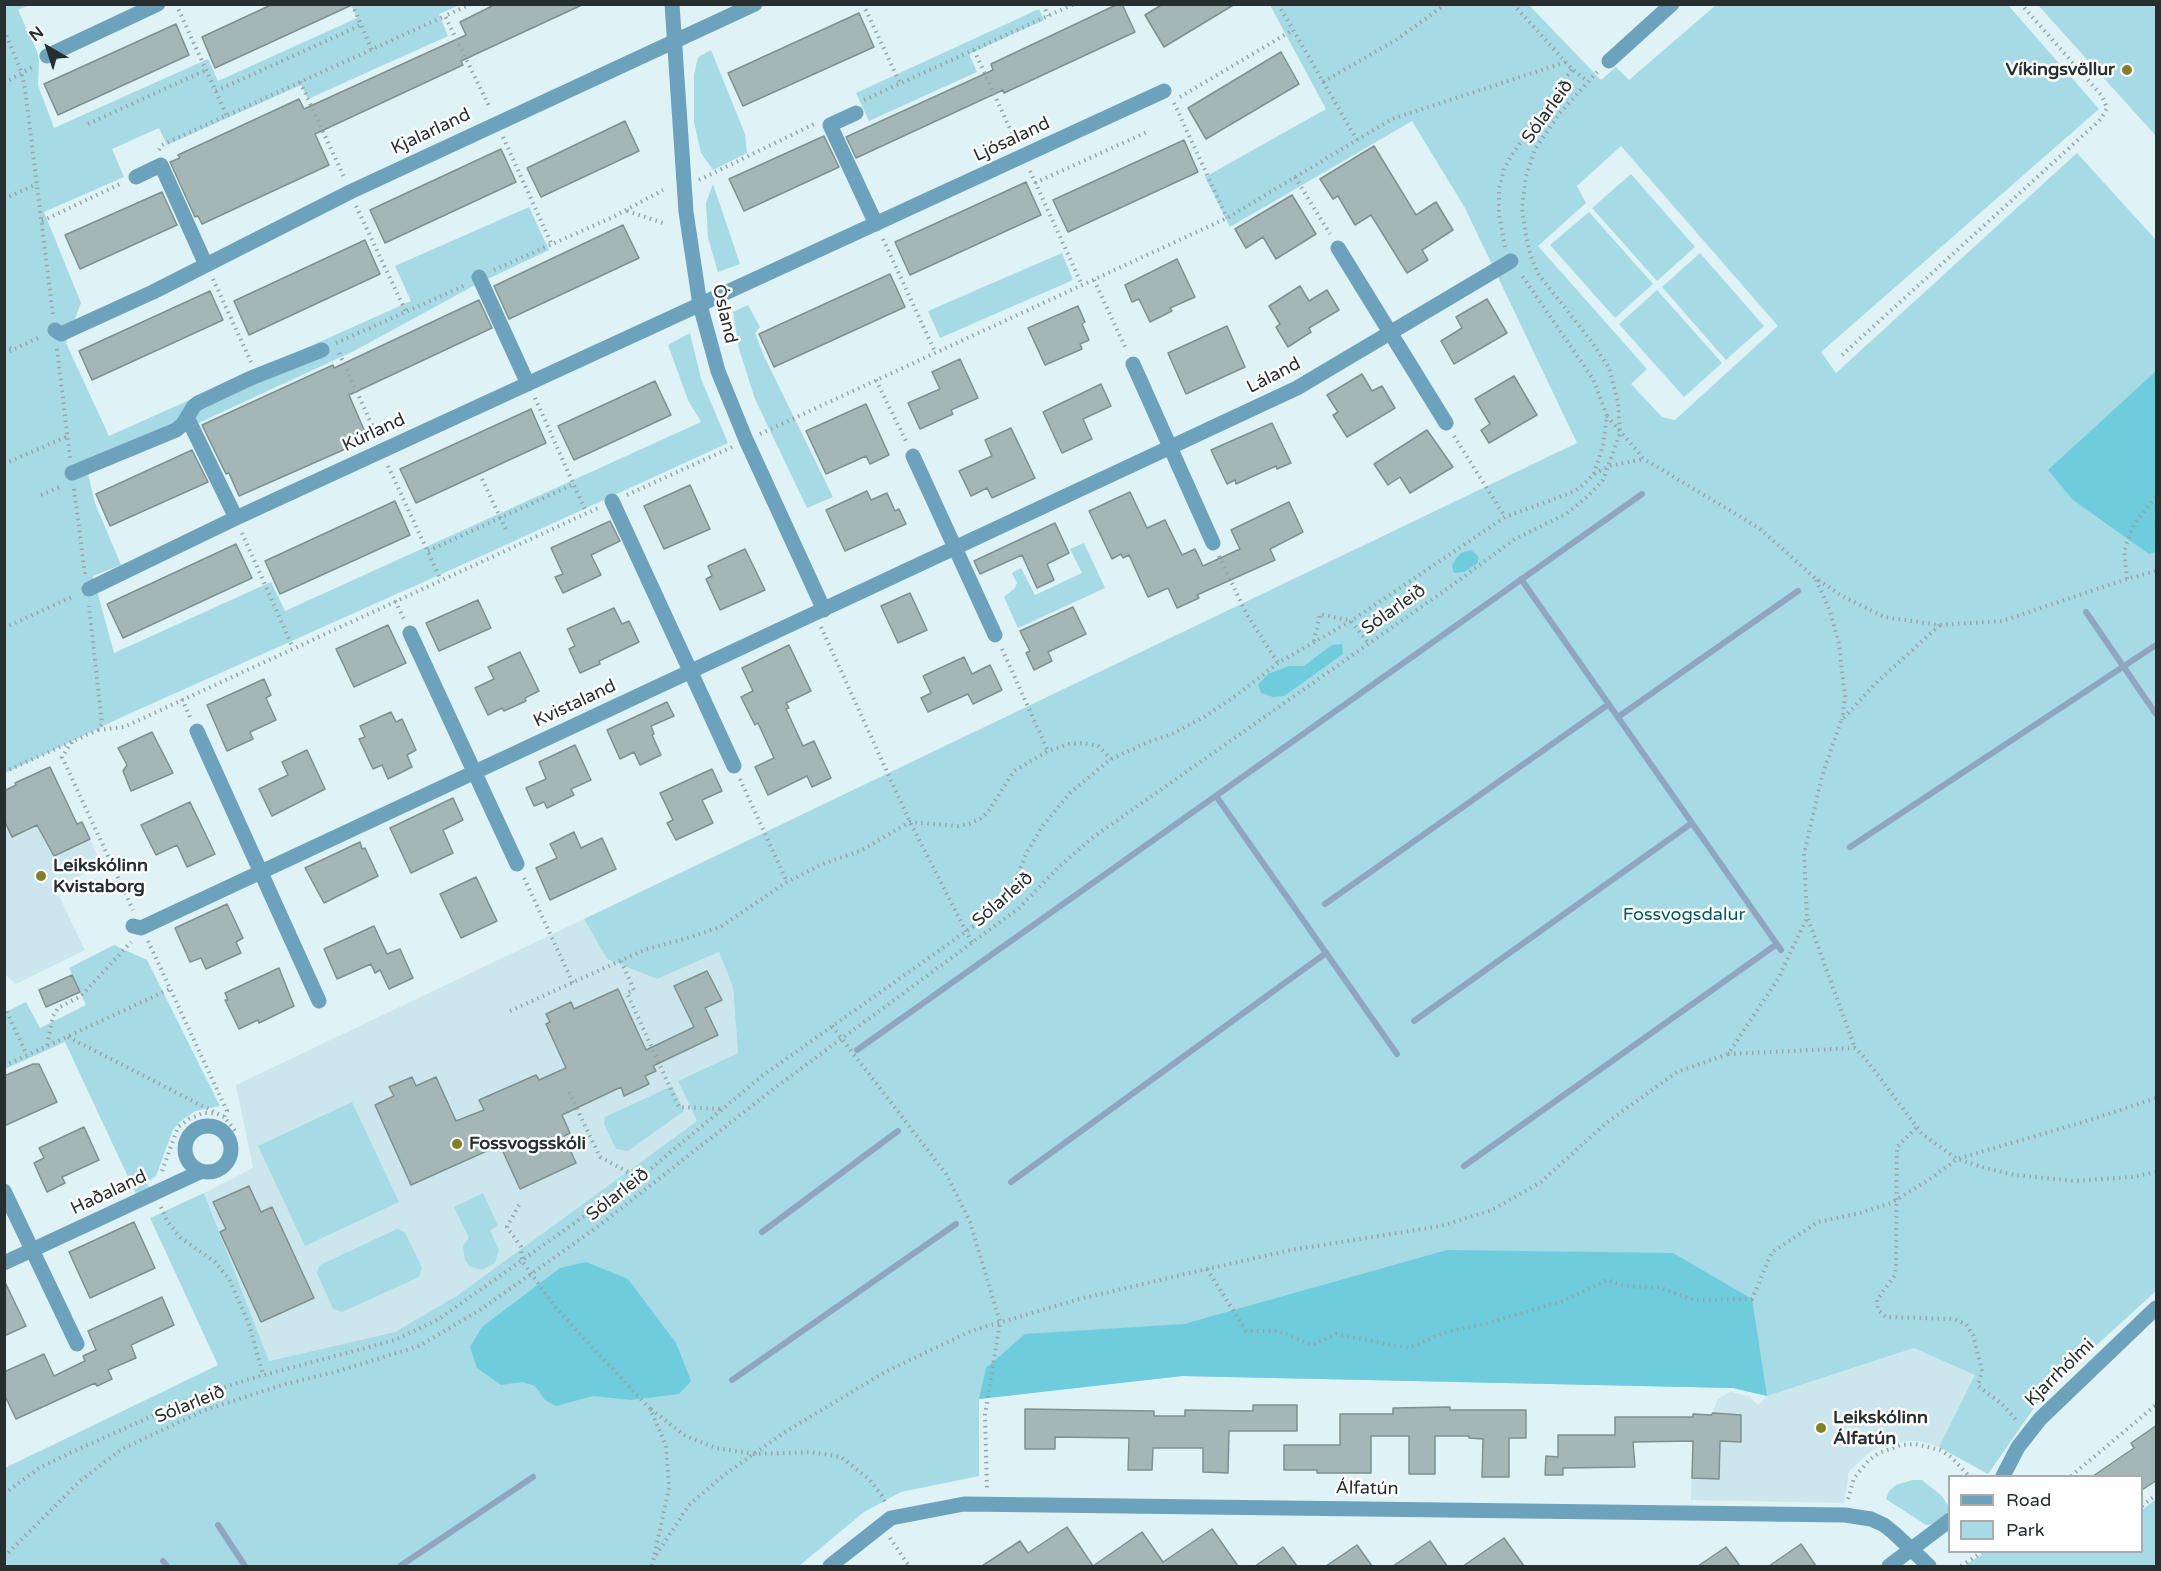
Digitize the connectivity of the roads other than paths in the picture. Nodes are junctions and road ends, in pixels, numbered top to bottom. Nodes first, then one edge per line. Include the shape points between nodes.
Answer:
1 (158, 4) edge
2 (672, 4) edge
3 (755, 4) edge
4 (1672, 4) edge
5 (675, 42) junction
6 (47, 56) road end
7 (1609, 61) road end
8 (1169, 96) road end
9 (857, 108) road end
10 (136, 177) road end
11 (876, 224) junction
12 (1338, 248) road end
13 (1511, 261) road end
14 (206, 265) junction
15 (479, 277) road end
16 (700, 305) junction
17 (55, 330) road end
18 (1391, 333) junction
19 (328, 347) road end
20 (1132, 364) road end
21 (528, 384) junction
22 (187, 417) junction
23 (1446, 423) road end
24 (1171, 447) junction
25 (913, 456) road end
26 (73, 477) road end
27 (612, 501) road end
28 (236, 518) junction
29 (1213, 543) road end
30 (955, 548) junction
31 (85, 592) road end
32 (820, 612) junction
33 (410, 633) dead end
34 (995, 635) road end
35 (691, 672) junction
36 (197, 731) dead end
37 (734, 766) road end
38 (475, 772) junction
39 (518, 864) road end
40 (260, 870) junction
41 (135, 933) road end
42 (319, 1001) dead end
43 (202, 1171) dead end
44 (4, 1191) edge
45 (33, 1249) junction
46 (4, 1263) edge
47 (2157, 1308) edge
48 (77, 1344) dead end
49 (2004, 1475) edge
50 (1948, 1522) edge
51 (1911, 1550) junction
52 (830, 1566) edge
53 (1890, 1566) edge
54 (1929, 1566) edge

1 - 6 street
2 - 5 street, Ósland
3 - 5 street, Kjalarland
4 - 7 street
5 - 14 street, Kjalarland via 350,192
5 - 16 street, Ósland via 686,212
8 - 11 street, Ljósaland
9 - 11 street via 830,125
10 - 14 street via 161,165
11 - 16 street, Ljósaland
12 - 18 street
13 - 18 street, Láland
14 - 17 street, Kjalarland via 68,331 61,334
15 - 21 street
16 - 21 street, Kúrland
16 - 32 street, Ósland via 718,371
18 - 23 street
18 - 24 street, Láland via 1298,388
19 - 22 street via 198,403
20 - 24 street
21 - 28 street, Kúrland
22 - 26 street via 176,430
22 - 28 street
24 - 29 street
24 - 30 street, Láland
25 - 30 street
27 - 35 street
28 - 31 street, Kúrland
30 - 32 street, Láland
30 - 34 street
32 - 35 street, Kvistaland
33 - 38 street
35 - 37 street
35 - 38 street, Kvistaland
36 - 40 street
38 - 39 street
38 - 40 street, Kvistaland
40 - 41 street, Kvistaland
40 - 42 street
43 - 45 street, Haðaland
44 - 45 street
45 - 46 street, Haðaland
45 - 48 street
47 - 49 street, Kjarrhólmi via 2040,1419 2018,1447
50 - 51 street
51 - 52 street, Álfatún via 1884,1525 1845,1515 964,1504 891,1518
51 - 53 street
51 - 54 street, Álfatún

